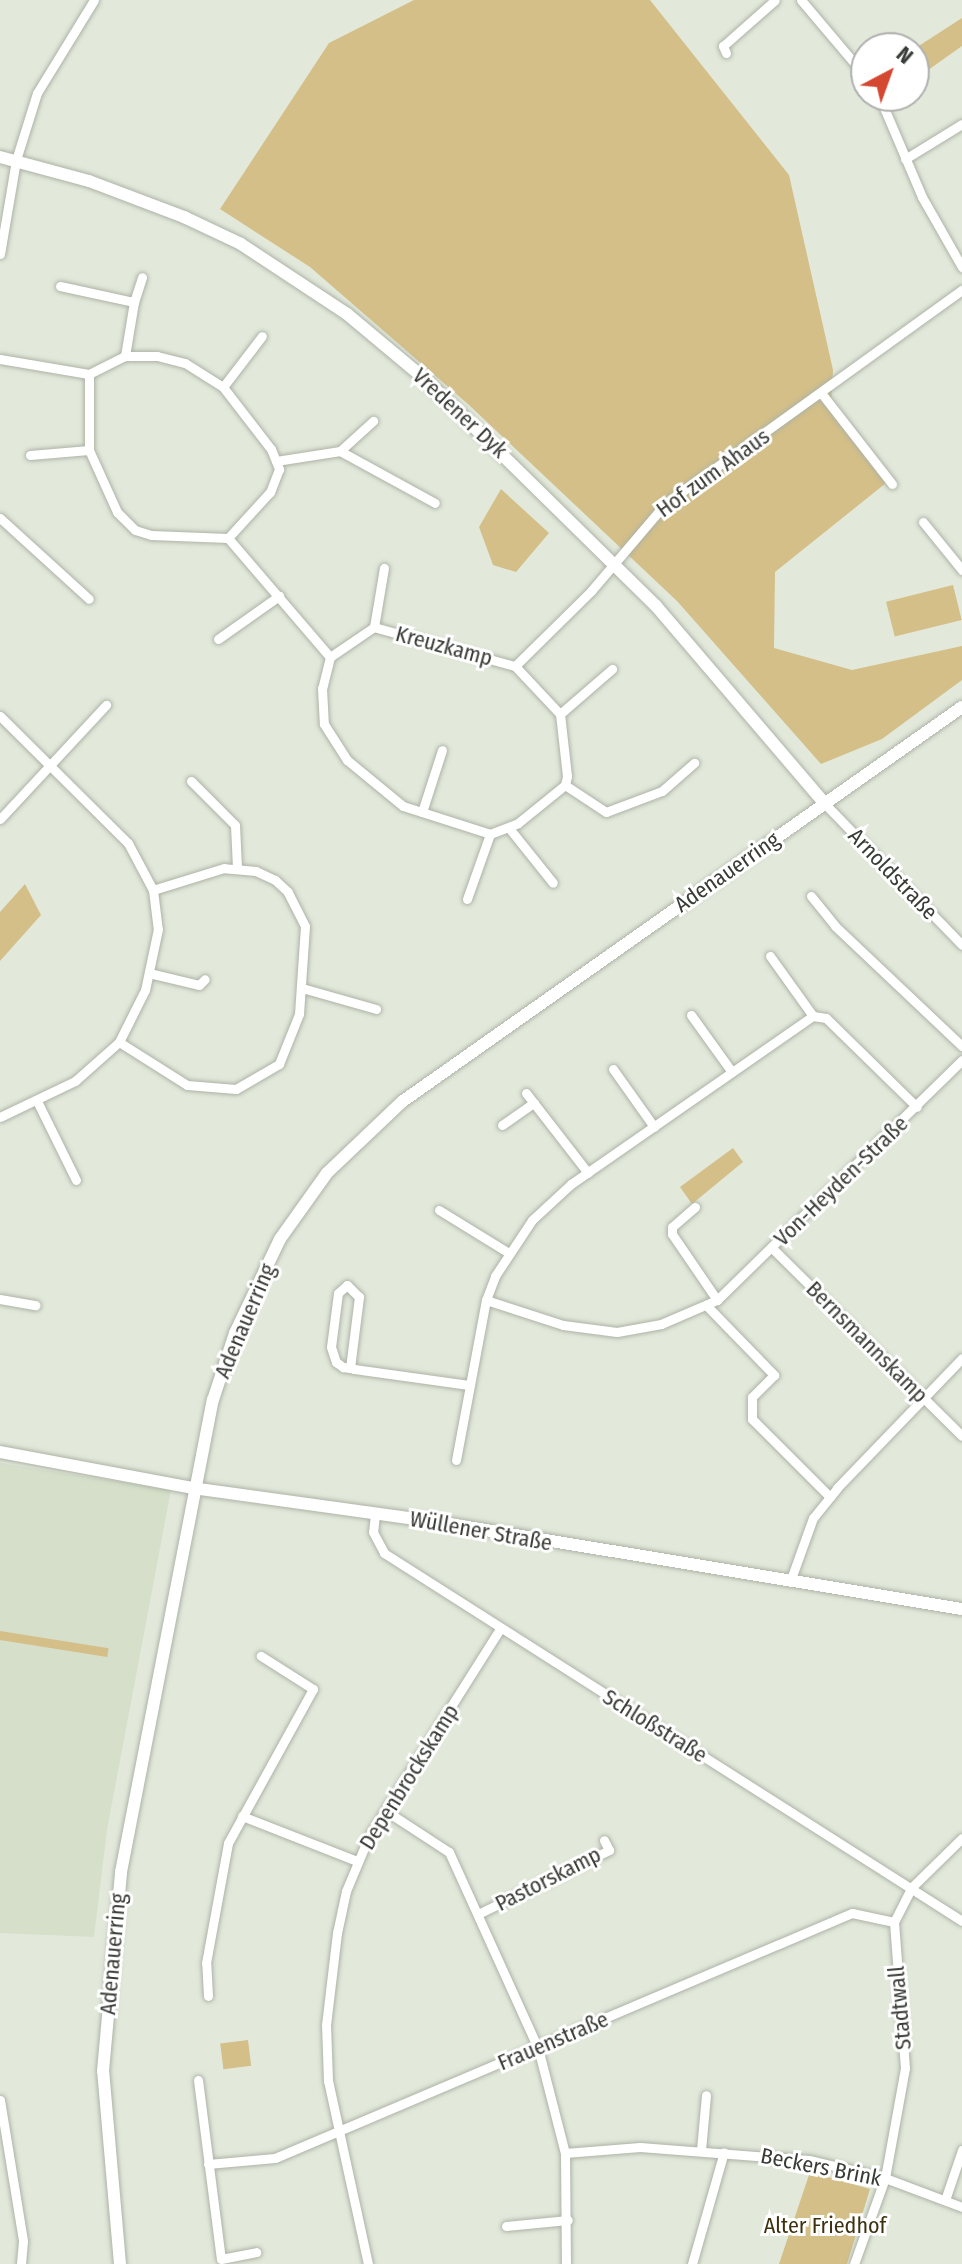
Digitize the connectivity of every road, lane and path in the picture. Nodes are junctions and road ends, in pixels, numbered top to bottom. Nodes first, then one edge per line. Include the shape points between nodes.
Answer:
1 (94, 0) edge
2 (775, 0) edge
3 (801, 0) edge
4 (726, 53) dead end
5 (850, 58) edge
6 (886, 112) edge
7 (962, 124) edge
8 (0, 157) edge
9 (905, 159) junction
10 (16, 160) junction
11 (0, 254) edge
12 (962, 267) edge
13 (142, 277) dead end
14 (60, 286) dead end
15 (962, 290) edge
16 (134, 302) junction
17 (262, 336) dead end
18 (125, 356) junction
19 (0, 359) edge
20 (89, 374) junction
21 (223, 387) junction
22 (822, 394) junction
23 (373, 421) dead end
24 (89, 450) junction
25 (340, 451) junction
26 (30, 455) dead end
27 (276, 461) junction
28 (892, 484) dead end
29 (435, 503) dead end
30 (0, 518) edge
31 (923, 522) dead end
32 (228, 538) junction
33 (614, 564) junction
34 (384, 568) dead end
35 (962, 570) edge
36 (279, 596) junction
37 (89, 599) dead end
38 (374, 627) junction
39 (218, 639) dead end
40 (330, 657) junction
41 (515, 666) junction
42 (612, 669) dead end
43 (106, 705) dead end
44 (962, 707) edge
45 (560, 714) junction
46 (0, 716) edge
47 (442, 750) dead end
48 (694, 763) dead end
49 (51, 765) junction
50 (191, 781) dead end
51 (565, 785) junction
52 (824, 803) junction
53 (422, 812) junction
54 (0, 819) edge
55 (509, 828) junction
56 (490, 834) junction
57 (237, 867) junction
58 (553, 883) dead end
59 (153, 890) junction
60 (811, 896) dead end
61 (467, 899) dead end
62 (962, 945) edge
63 (770, 956) dead end
64 (149, 973) junction
65 (205, 979) dead end
66 (302, 988) junction
67 (376, 1009) dead end
68 (691, 1015) dead end
69 (813, 1016) junction
70 (119, 1042) junction
71 (962, 1046) edge
72 (962, 1060) edge
73 (613, 1069) dead end
74 (732, 1072) junction
75 (526, 1093) dead end
76 (37, 1101) junction
77 (534, 1103) junction
78 (917, 1107) junction
79 (0, 1117) edge
80 (502, 1125) dead end
81 (654, 1127) junction
82 (588, 1173) junction
83 (76, 1180) dead end
84 (695, 1207) dead end
85 (439, 1210) dead end
86 (772, 1248) junction
87 (509, 1253) junction
88 (0, 1299) edge
89 (486, 1300) junction
90 (717, 1300) junction
91 (35, 1305) dead end
92 (706, 1305) junction
93 (962, 1358) edge
94 (350, 1368) junction
95 (469, 1385) junction
96 (924, 1399) junction
97 (962, 1436) edge
98 (0, 1452) edge
99 (456, 1460) dead end
100 (192, 1488) junction
101 (830, 1497) junction
102 (375, 1514) junction
103 (791, 1579) junction
104 (962, 1609) edge
105 (500, 1629) junction
106 (261, 1656) dead end
107 (386, 1811) junction
108 (242, 1816) junction
109 (962, 1838) edge
110 (604, 1840) dead end
111 (357, 1861) junction
112 (911, 1888) junction
113 (478, 1914) junction
114 (962, 1921) edge
115 (894, 1922) junction
116 (208, 1996) dead end
117 (538, 2048) junction
118 (198, 2080) dead end
119 (706, 2095) dead end
120 (0, 2100) edge
121 (338, 2132) junction
122 (701, 2150) junction
123 (962, 2150) edge
124 (724, 2152) junction
125 (565, 2153) junction
126 (208, 2164) junction
127 (885, 2178) junction
128 (945, 2200) junction
129 (962, 2207) edge
130 (568, 2220) junction
131 (506, 2226) dead end
132 (256, 2252) dead end
133 (21, 2264) edge
134 (120, 2264) edge
135 (368, 2264) edge
136 (566, 2264) edge
137 (692, 2264) edge
138 (854, 2264) edge

1 - 10 street via 54,58
2 - 4 street via 723,46
3 - 5 street
6 - 9 street
7 - 9 street
8 - 10 main road, Vredener Dyk
9 - 12 street
10 - 11 street
10 - 33 main road, Vredener Dyk via 184,217 299,280 426,380
13 - 16 street
14 - 16 street
15 - 22 street, Hof zum Ahaus
16 - 18 street
17 - 21 street
18 - 20 street
18 - 21 street via 185,363
19 - 20 street
20 - 24 street
21 - 27 street
22 - 28 street
22 - 33 street, Hof zum Ahaus via 680,492 652,516
23 - 25 street
24 - 26 street
24 - 32 street via 105,491 135,530
25 - 27 street
25 - 29 street
27 - 32 street via 279,469 270,492
30 - 37 street
31 - 35 street
32 - 36 street
33 - 41 street, Kreuzkamp
33 - 52 main road, Vredener Dyk via 697,650
34 - 38 street, Kreuzkamp
36 - 39 street
36 - 40 street
38 - 40 street, Kreuzkamp
38 - 41 street, Kreuzkamp
40 - 53 street via 321,707 333,741 389,799
41 - 45 street, Kreuzkamp
42 - 45 street
43 - 49 street
44 - 52 main road, Adenauerring
45 - 51 street
46 - 49 street
47 - 53 street
48 - 51 street via 662,791 606,812
49 - 54 street
49 - 59 street via 128,843
50 - 57 street via 235,825
51 - 55 street
52 - 62 street, Arnoldstraße
52 - 100 main road, Adenauerring via 443,1071 366,1133 327,1173 280,1239 235,1333
53 - 56 street
55 - 56 street
55 - 58 street
56 - 61 street
57 - 59 street
57 - 66 street via 275,880 297,906 307,944
59 - 64 street via 158,929
60 - 71 street via 835,926
63 - 69 street
64 - 65 street via 199,985
64 - 70 street
66 - 67 street
66 - 70 street via 286,1054 270,1073 236,1089 187,1085
68 - 74 street
69 - 74 street
69 - 78 street via 826,1018
70 - 76 street via 87,1073
72 - 78 street, Von-Heyden-Straße
73 - 81 street
74 - 81 street
75 - 77 street
76 - 79 street
76 - 83 street
77 - 80 street
77 - 82 street
78 - 86 street, Von-Heyden-Straße
81 - 82 street
82 - 87 street via 532,1220
84 - 90 street via 672,1227 672,1234
85 - 87 street
86 - 90 street, Von-Heyden-Straße
86 - 96 street, Bernsmannskamp
87 - 89 street
88 - 91 street
89 - 92 street, Von-Heyden-Straße via 563,1325 617,1332 661,1324
89 - 95 street
90 - 92 street, Von-Heyden-Straße
92 - 101 street via 774,1375 752,1397 752,1419
93 - 96 street
94 - 94 street via 336,1362 331,1347 338,1293 347,1285 359,1297
94 - 95 street
95 - 99 street
96 - 97 street, Bernsmannskamp
96 - 101 street
98 - 100 main road, Wüllener Straße
100 - 102 main road, Wüllener Straße
100 - 134 main road, Adenauerring via 112,1938 103,2071
101 - 103 street via 813,1518
102 - 103 main road, Wüllener Straße
102 - 105 street, Schloßstraße via 373,1532 384,1553
103 - 104 main road, Wüllener Straße
105 - 107 street, Depenbrockskamp
105 - 112 street, Schloßstraße
106 - 108 street via 313,1689
107 - 111 street, Depenbrockskamp
107 - 113 street, Pastorskamp via 449,1852
108 - 111 street
108 - 116 street via 228,1843 215,1904 206,1963
109 - 112 street
110 - 113 street, Pastorskamp via 609,1850
111 - 121 street, Depenbrockskamp via 337,1933 326,2025 328,2081
112 - 114 street, Schloßstraße
112 - 115 street
113 - 117 street, Pastorskamp
115 - 117 street, Frauenstraße via 852,1913
115 - 127 street, Stadtwall via 905,2068
117 - 121 street, Frauenstraße
117 - 125 street, Pastorskamp
118 - 126 street
119 - 122 street
120 - 133 street via 23,2241
121 - 126 street, Frauenstraße via 275,2158
121 - 135 street, Depenbrockskamp
122 - 124 street, Beckers Brink
122 - 125 street, Beckers Brink
123 - 128 street
124 - 127 street, Beckers Brink via 809,2160
124 - 137 street
125 - 130 street, Pastorskamp
126 - 132 street via 221,2259
127 - 128 street, Beckers Brink
127 - 138 street, Stadtwall
128 - 129 street, Beckers Brink
130 - 131 street
130 - 136 street, Pastorskamp

